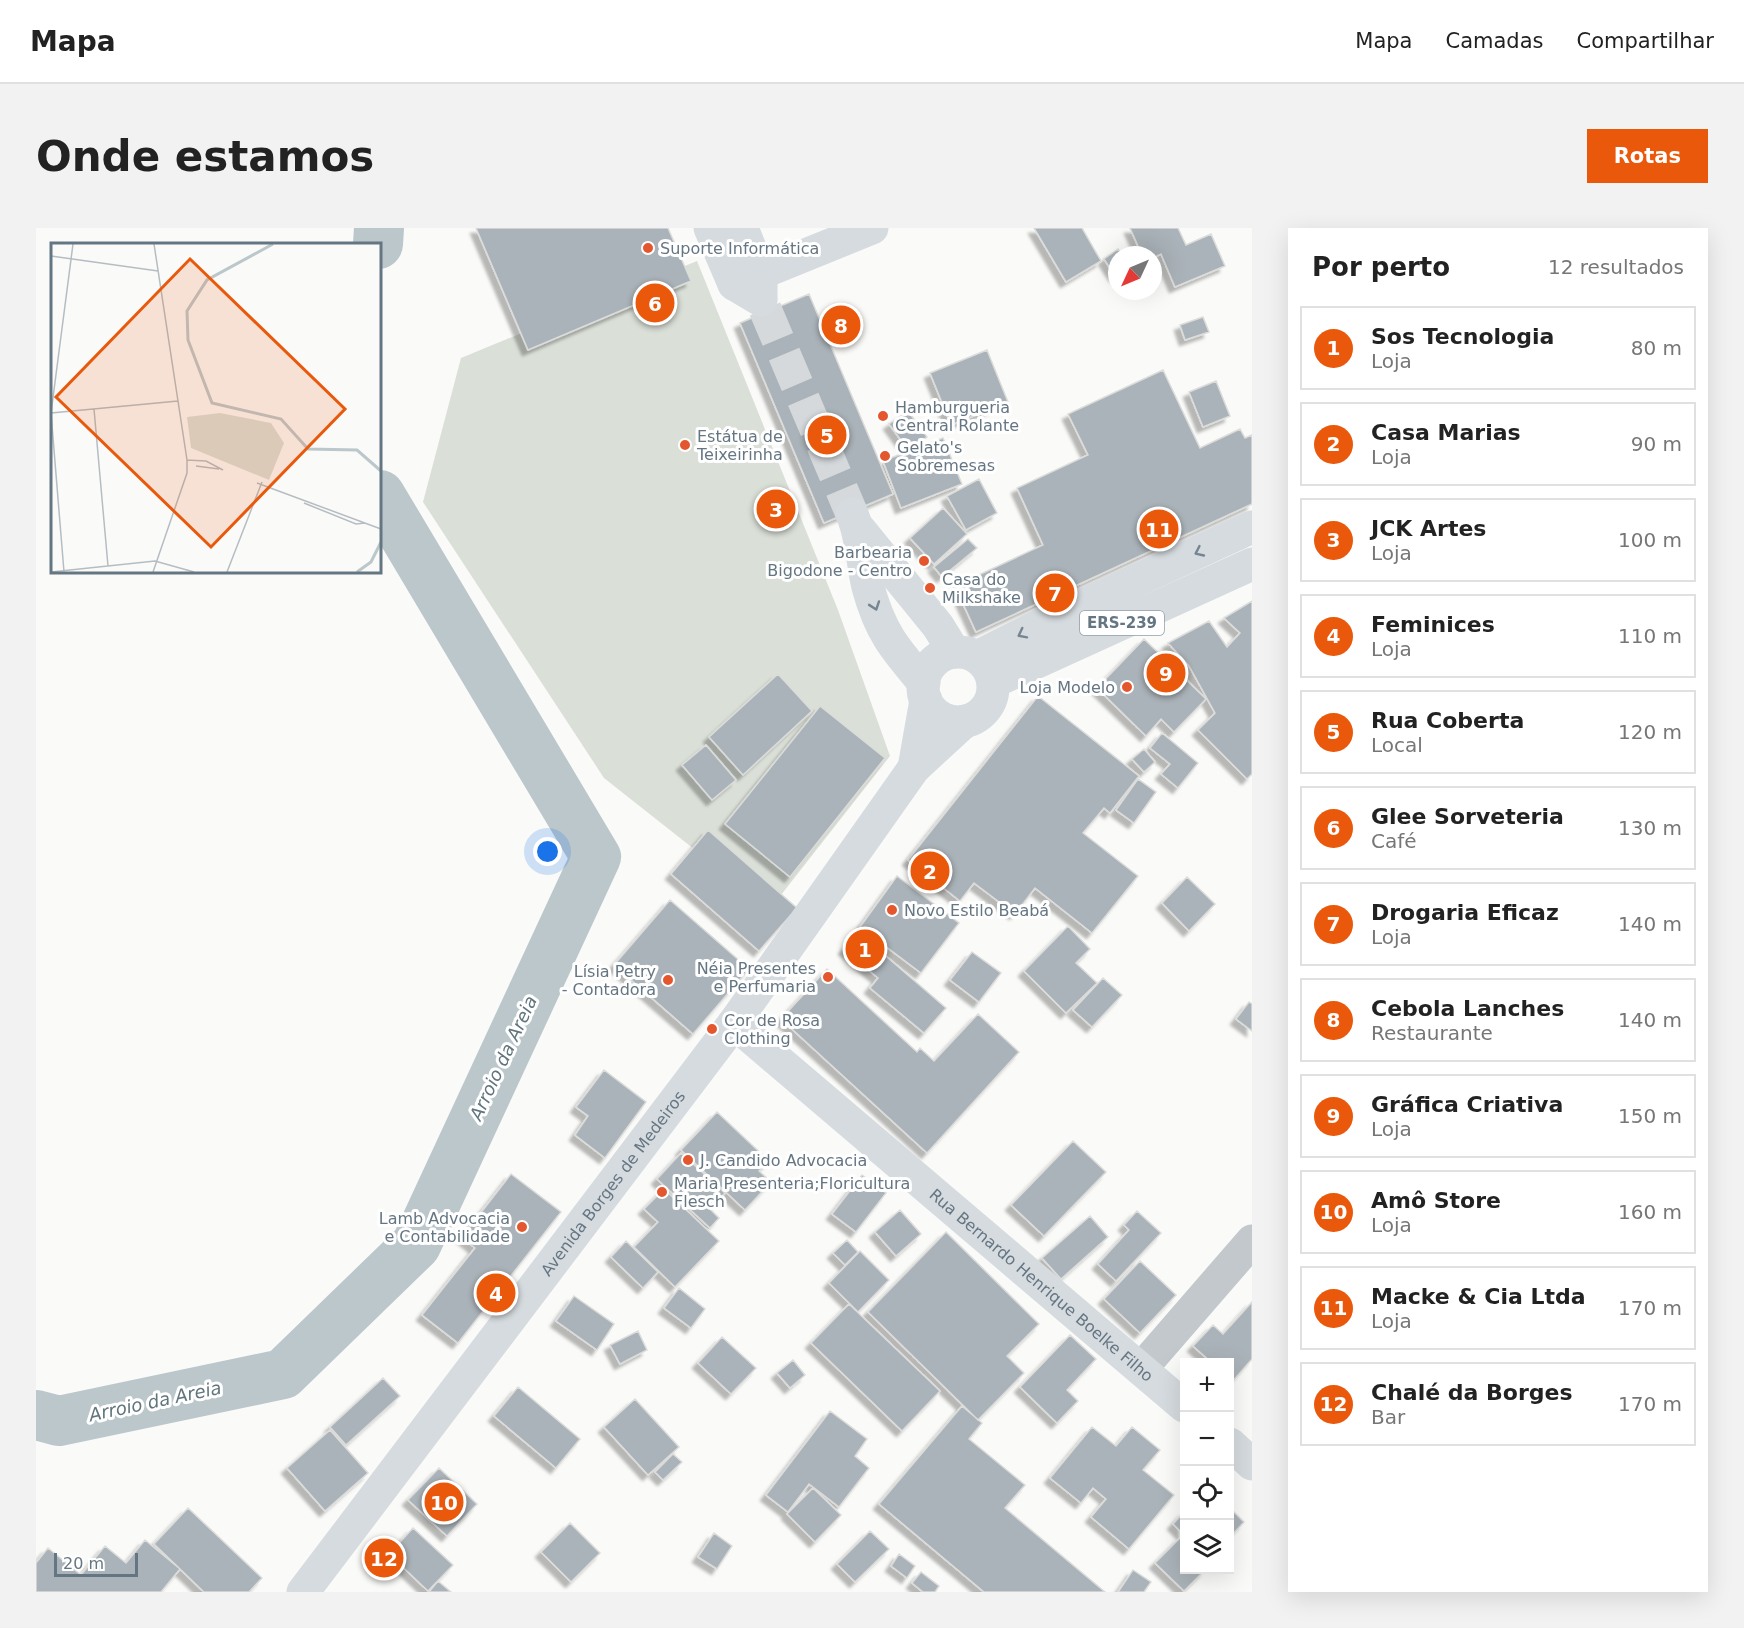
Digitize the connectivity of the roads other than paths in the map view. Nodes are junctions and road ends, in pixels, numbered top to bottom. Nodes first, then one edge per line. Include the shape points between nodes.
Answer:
1 (710, 228) edge
2 (742, 228) edge
3 (872, 228) edge
4 (755, 292) junction
5 (1252, 527) edge
6 (1252, 564) edge
7 (975, 664) junction
8 (925, 692) junction
9 (964, 721) junction
10 (914, 768) junction
11 (734, 1023) junction
12 (1252, 1241) edge
13 (1141, 1369) junction
14 (1180, 1402) edge
15 (1234, 1448) edge
16 (1252, 1464) edge
17 (303, 1592) edge

1 - 4 main road
2 - 4 main road
3 - 4 main road
5 -> 7 main road, ERS-239 via 1044,622
6 - 7 main road, ERS-239
7 - 8 main road via 934,662
7 -> 8 main road via 938,626 855,521 868,586 884,632
7 - 9 main road via 992,696 977,717
8 - 9 main road via 942,718
8 - 10 main road
9 - 10 main road
10 - 11 main road, Avenida Borges de Medeiros
11 - 13 main road, Rua Bernardo Henrique Boelke Filho
11 - 17 main road, Avenida Borges de Medeiros
12 - 13 street
13 - 14 main road, Rua Bernardo Henrique Boelke Filho
15 - 16 main road

